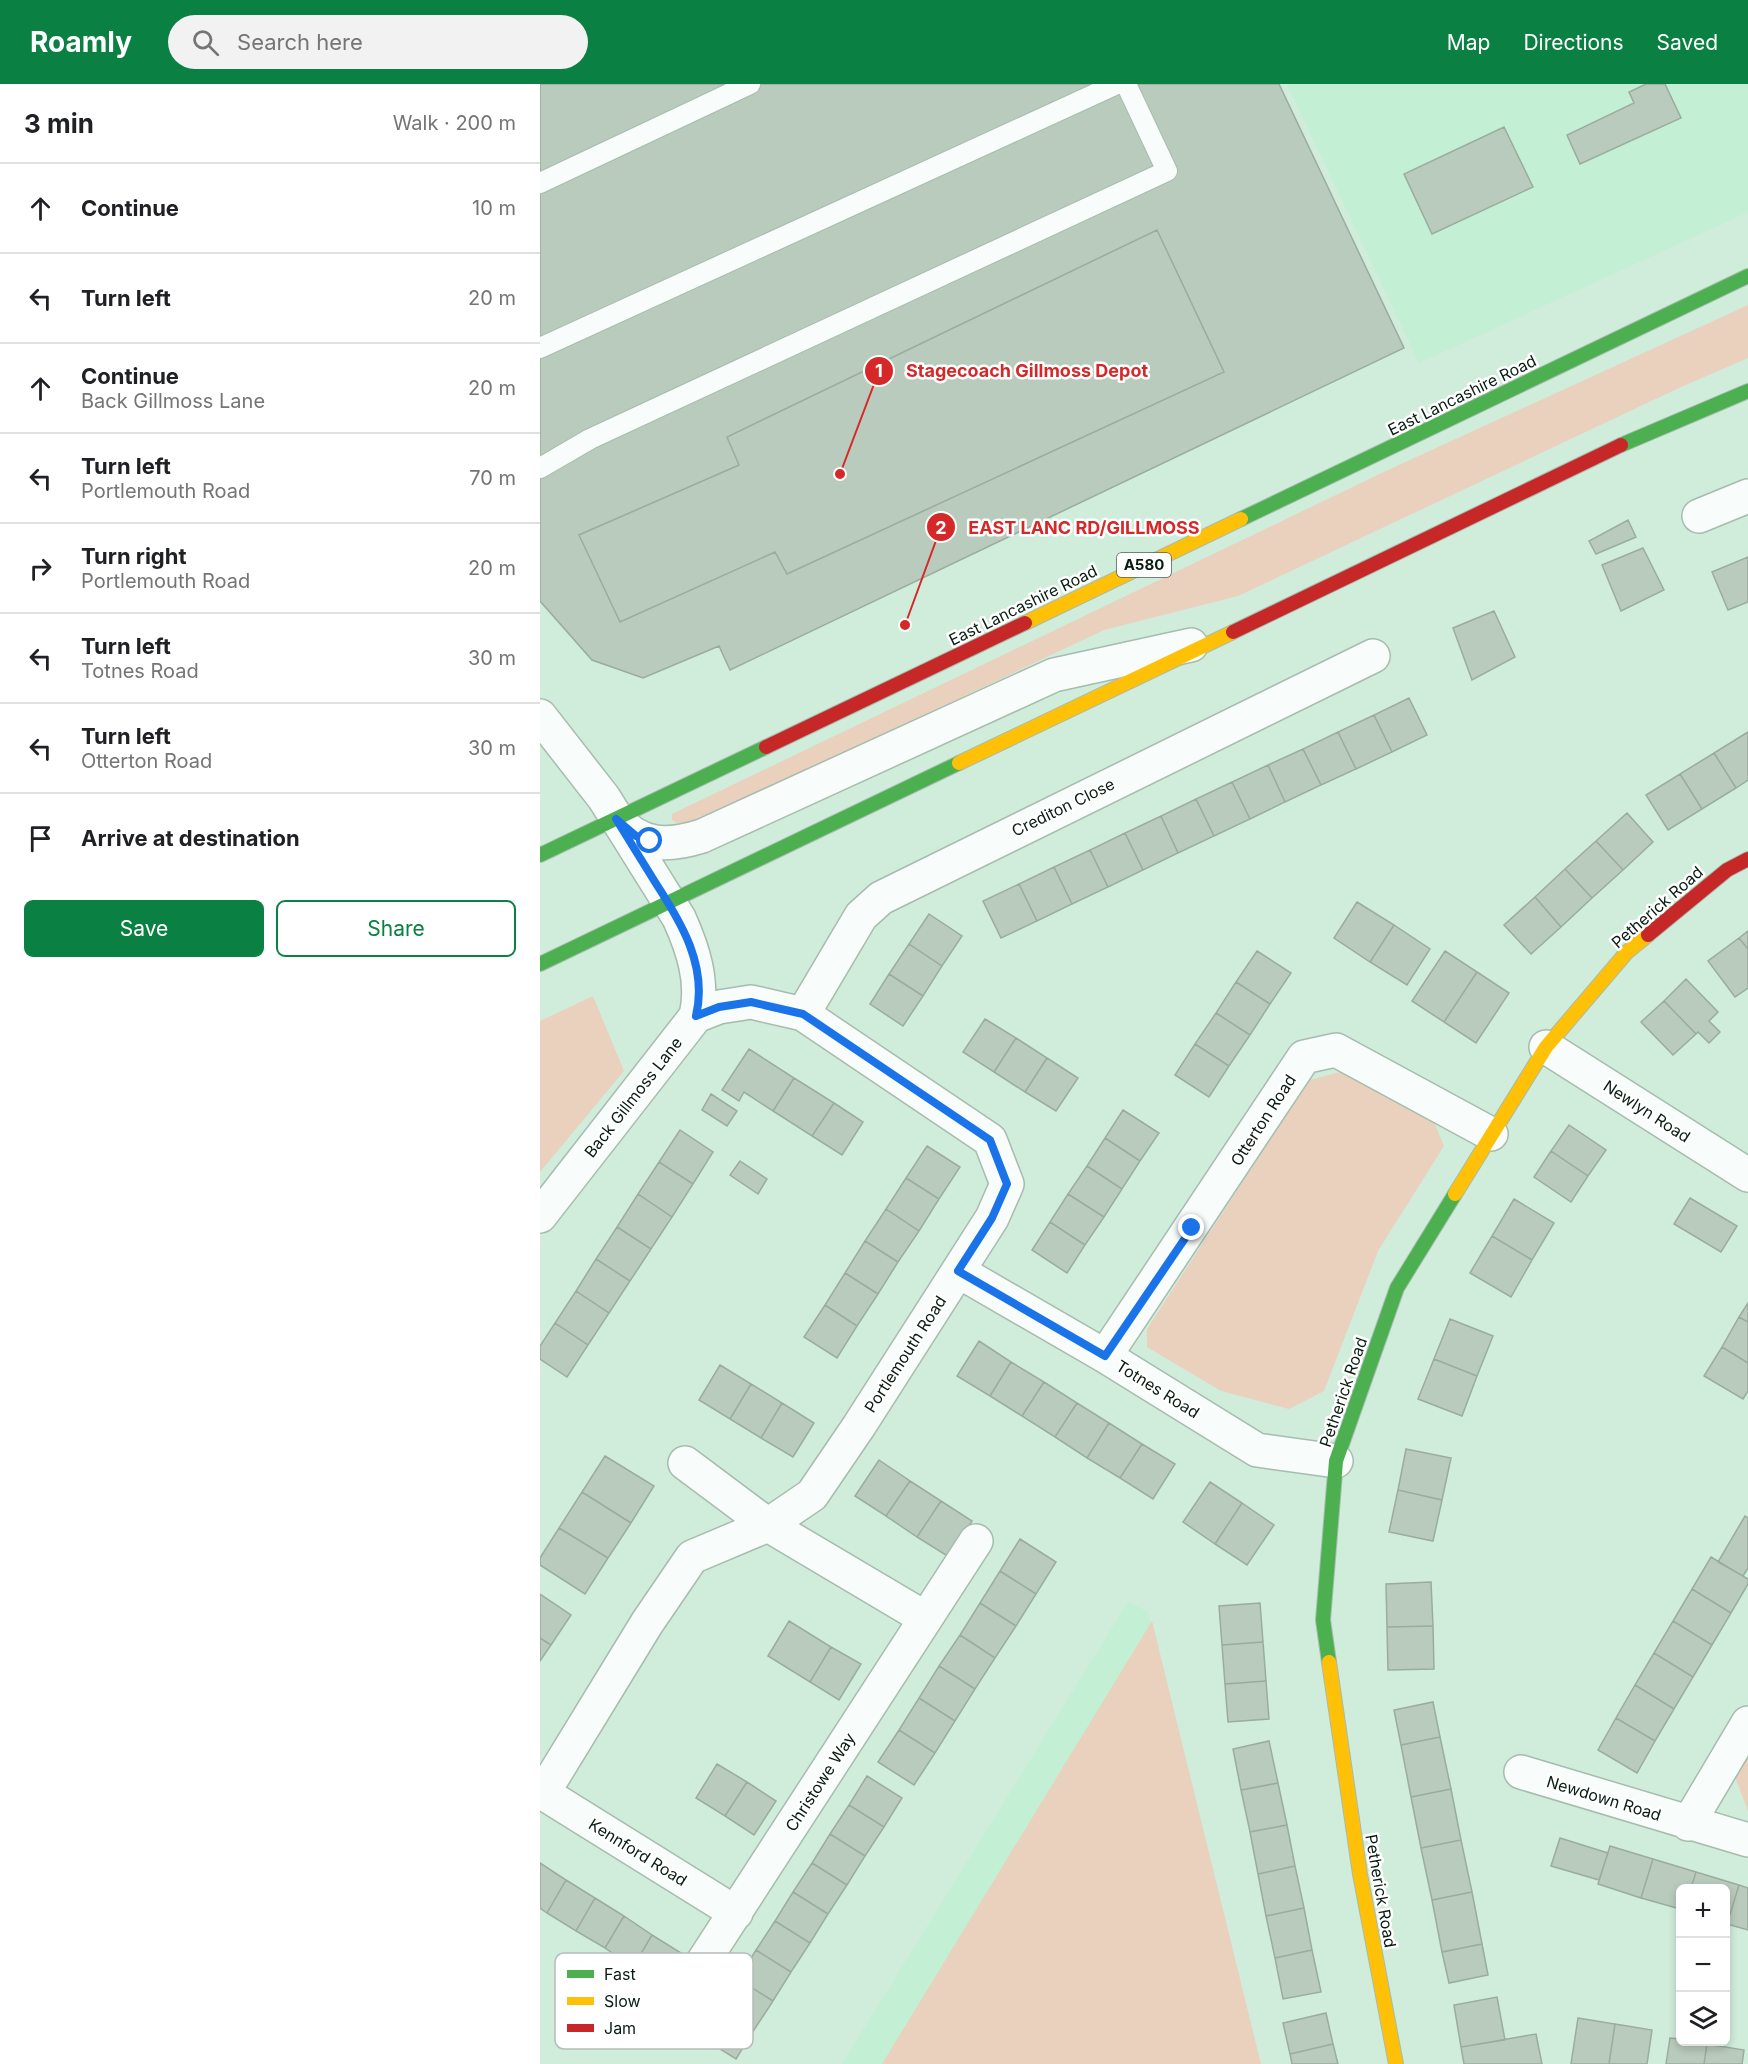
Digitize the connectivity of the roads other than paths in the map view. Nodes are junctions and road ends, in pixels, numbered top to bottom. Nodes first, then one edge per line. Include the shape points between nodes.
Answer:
1 (750, 84) edge
2 (1117, 84) edge
3 (1126, 84) edge
4 (540, 183) edge
5 (1748, 276) edge
6 (540, 348) edge
7 (1748, 391) edge
8 (540, 468) edge
9 (1748, 496) edge
10 (1699, 516) dead end
11 (1217, 640) junction
12 (1373, 656) dead end
13 (540, 717) edge
14 (616, 819) junction
15 (540, 855) edge
16 (1748, 859) edge
17 (668, 902) junction
18 (540, 964) edge
19 (803, 1014) junction
20 (696, 1016) junction
21 (1546, 1047) junction
22 (1491, 1134) junction
23 (1748, 1175) edge
24 (540, 1216) edge
25 (958, 1271) junction
26 (1105, 1356) junction
27 (1336, 1461) junction
28 (685, 1463) dead end
29 (768, 1525) junction
30 (976, 1541) dead end
31 (925, 1618) junction
32 (1748, 1723) edge
33 (1521, 1772) dead end
34 (542, 1792) edge
35 (1688, 1824) junction
36 (1748, 1840) edge
37 (736, 1912) junction
38 (709, 1953) edge
39 (1396, 2064) edge

1 - 4 lane
2 - 6 lane
3 - 8 lane via 1167,171 590,439
5 - 14 main road, East Lancashire Road / A580
7 - 11 main road via 1622,445
9 - 10 street
11 - 14 street via 1054,675 684,842 650,841 636,836
11 - 17 main road
12 - 19 street, Crediton Close via 881,897 861,916
13 - 14 street via 588,776
14 - 15 main road, East Lancashire Road / A580
14 - 17 street
16 - 21 main road, Petherick Road via 1727,870 1627,952
17 - 18 main road
17 - 20 street via 694,959 699,988
19 - 20 street, Portlemouth Road via 751,1002 719,1007
19 - 25 street, Portlemouth Road via 990,1140 1007,1184 992,1218
20 - 24 street, Back Gillmoss Lane
21 - 22 main road, Petherick Road
21 - 23 street, Newlyn Road
22 - 26 street, Otterton Road via 1336,1050 1304,1057
22 - 27 main road, Petherick Road via 1397,1288
25 - 26 street, Totnes Road
25 - 29 street, Portlemouth Road via 812,1495
26 - 27 street, Totnes Road via 1257,1450
27 - 39 main road, Petherick Road via 1323,1620 1360,1874
28 - 29 street
29 - 31 street
29 - 34 street, Portlemouth Road via 692,1557
30 - 31 street, Christowe Way
31 - 37 street, Christowe Way
32 - 35 street
33 - 35 street, Newdown Road
34 - 37 street, Kennford Road
35 - 36 street, Newdown Road
37 - 38 street, Christowe Way

